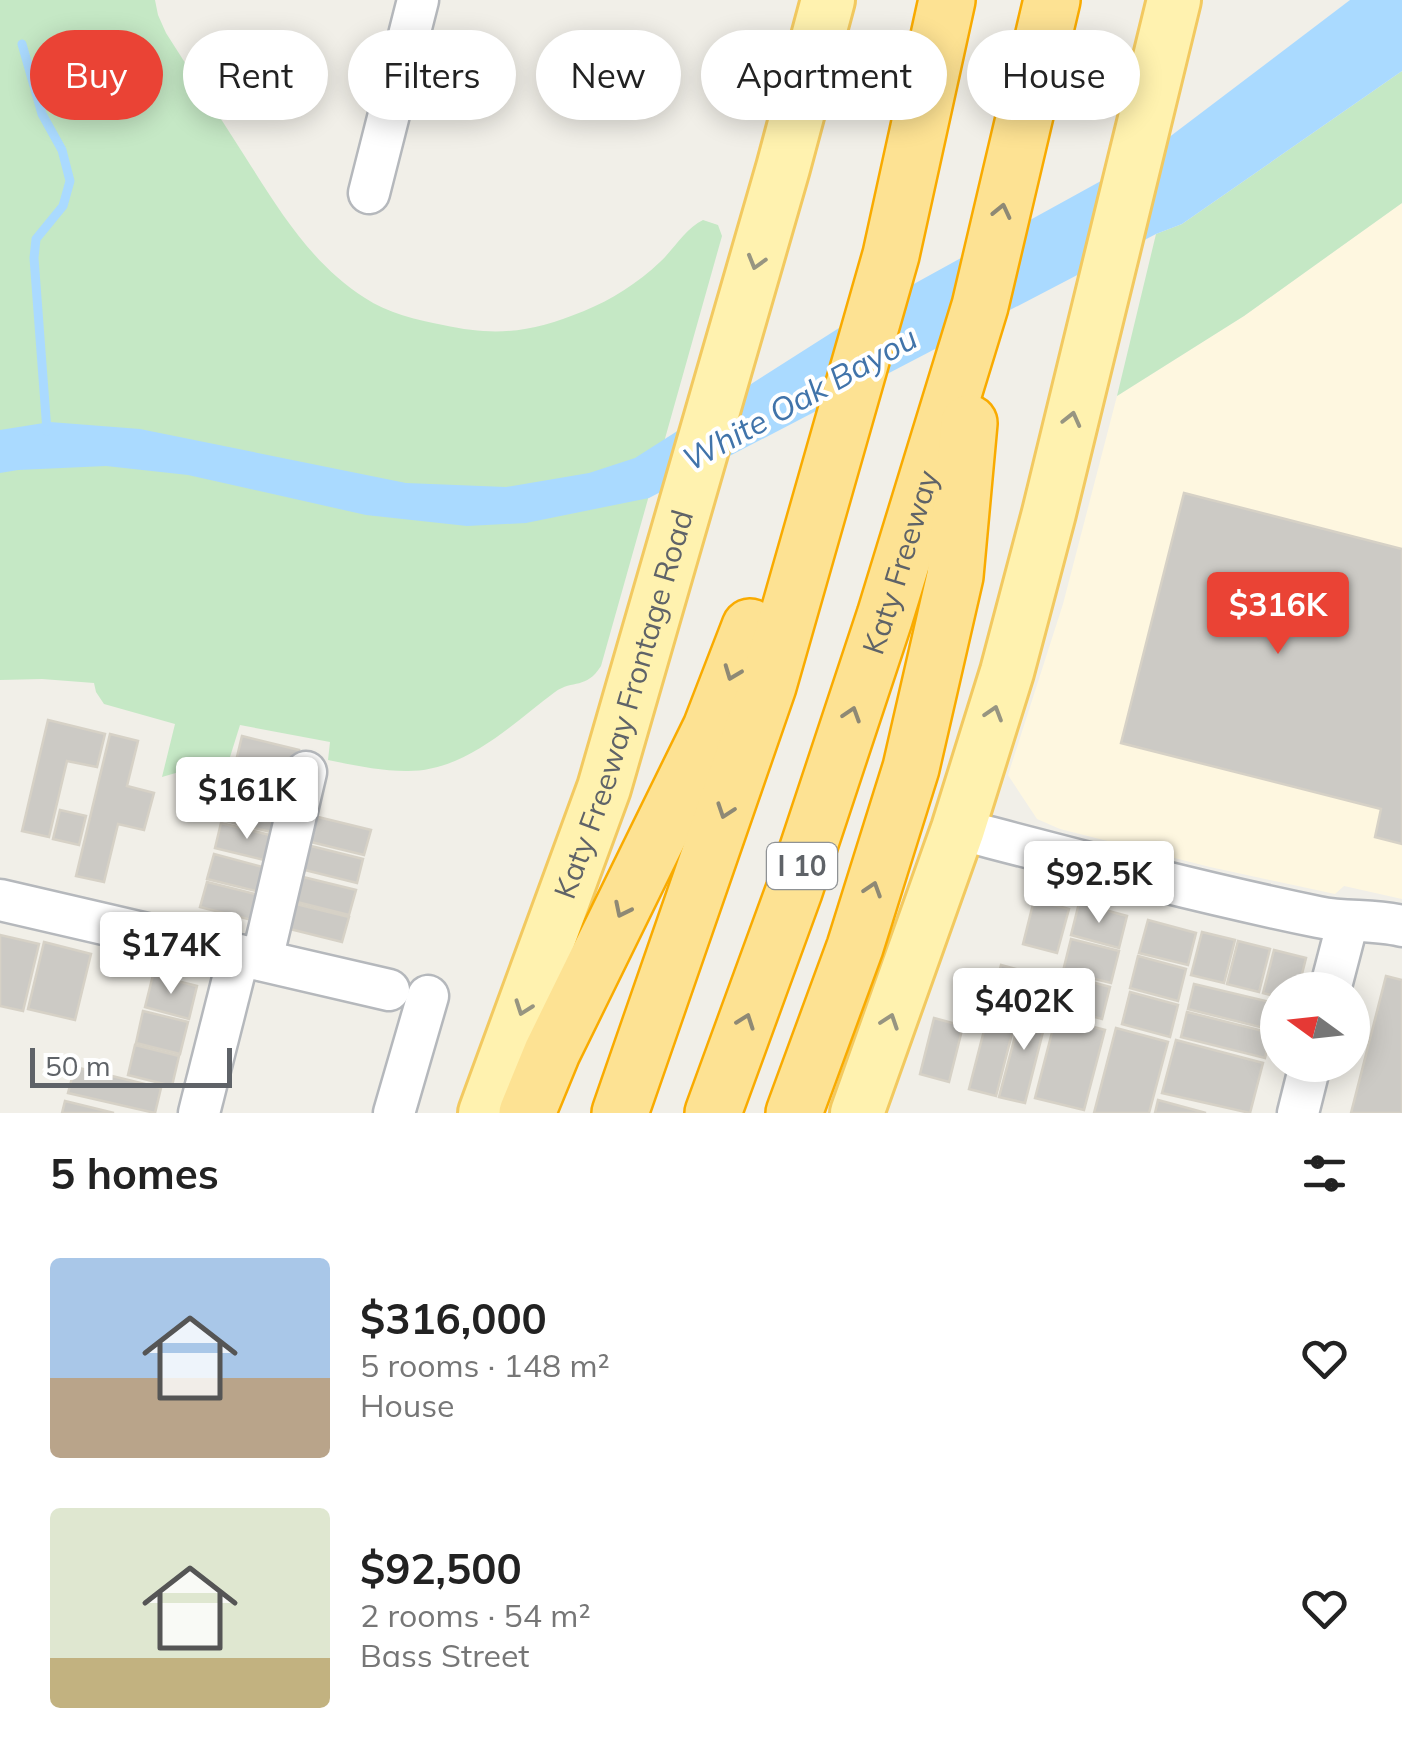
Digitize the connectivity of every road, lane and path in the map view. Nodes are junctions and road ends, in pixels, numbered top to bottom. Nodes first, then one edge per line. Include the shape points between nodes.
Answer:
1 (418, 0) edge
2 (828, 0) edge
3 (947, 0) edge
4 (1052, 0) edge
5 (1174, 0) edge
6 (369, 193) dead end
7 (891, 255) junction
8 (980, 306) junction
9 (306, 772) dead end
10 (958, 829) junction
11 (0, 900) edge
12 (1348, 921) junction
13 (1402, 926) edge
14 (250, 958) junction
15 (1335, 972) edge
16 (1306, 1082) edge
17 (199, 1113) edge
18 (394, 1113) edge
19 (484, 1113) edge
20 (527, 1113) edge
21 (620, 1113) edge
22 (713, 1113) edge
23 (794, 1113) edge
24 (857, 1113) edge
25 (1298, 1113) edge

1 - 6 street
2 -> 19 main road, Katy Freeway Frontage Road via 604,788
3 - 7 highway
8 -> 4 highway, Katy Freeway / I 10
10 -> 5 main road via 1048,514
7 -> 20 highway via 711,728
7 -> 21 highway via 768,686
22 -> 8 highway, Katy Freeway / I 10 via 885,616
23 -> 8 highway via 912,768 954,576
9 - 14 street
10 - 12 street
24 -> 10 main road
11 - 14 street
12 - 13 street
12 - 15 street
14 - 17 street
14 - 18 street via 409,993
16 - 25 street

